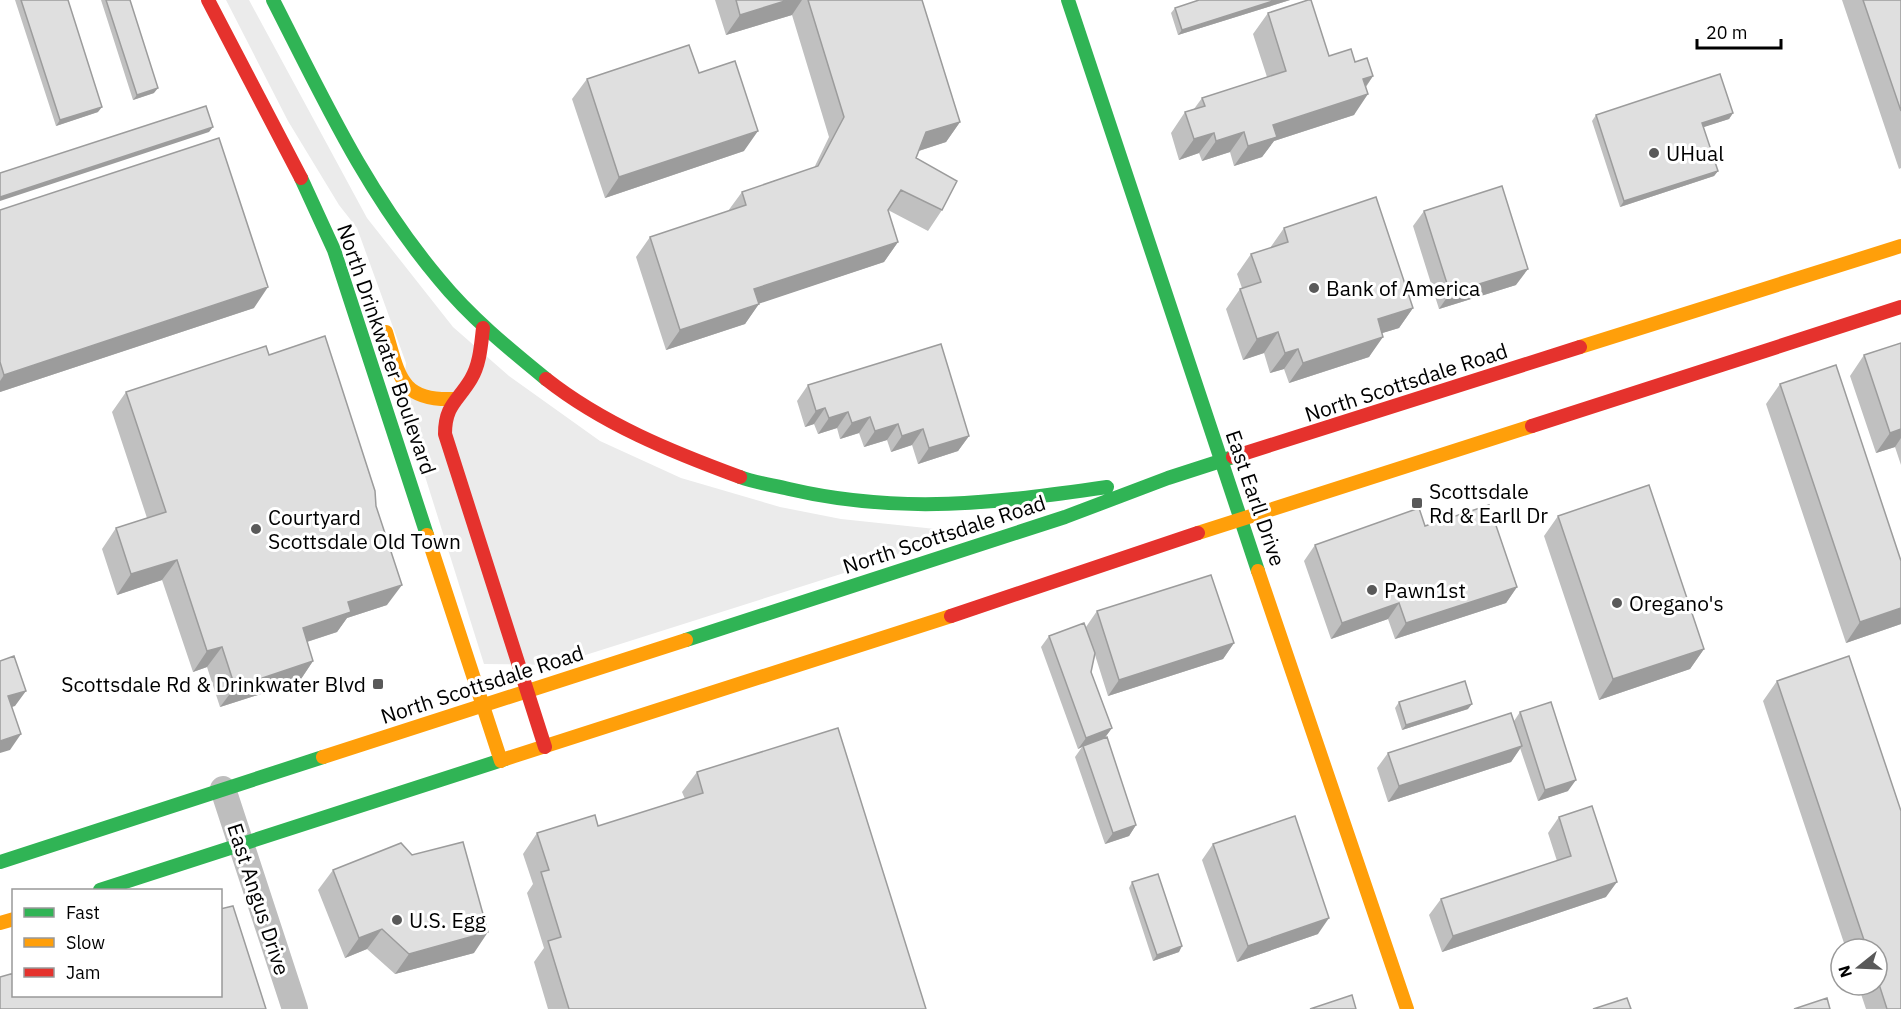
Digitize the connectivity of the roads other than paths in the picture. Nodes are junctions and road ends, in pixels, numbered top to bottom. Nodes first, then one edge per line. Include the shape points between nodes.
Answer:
1 (208, 0) edge
2 (273, 0) edge
3 (1068, 0) edge
4 (314, 204) junction
5 (1901, 246) edge
6 (353, 262) dead end
7 (1901, 307) edge
8 (383, 324) dead end
9 (483, 328) junction
10 (453, 399) junction
11 (1221, 462) junction
12 (1168, 478) junction
13 (1240, 520) junction
14 (527, 692) junction
15 (482, 706) junction
16 (545, 747) junction
17 (501, 761) junction
18 (223, 789) junction
19 (241, 844) junction
20 (0, 862) edge
21 (106, 889) edge
22 (295, 1009) edge
23 (1407, 1009) edge

1 - 4 main road, North Drinkwater Boulevard
2 - 9 main road via 340,131 391,218 421,259
3 - 11 main road, East Earll Drive
4 - 6 main road
4 - 15 main road, North Drinkwater Boulevard via 352,301
5 - 11 main road, North Scottsdale Road
7 - 13 main road
8 - 10 main road via 405,386 425,399
9 - 10 main road via 475,371
9 - 12 main road via 526,365 602,417 650,442 745,479 794,491 896,505 971,504
10 - 14 main road via 444,424 446,443
11 - 12 main road, North Scottsdale Road
11 - 13 main road, East Earll Drive
12 - 14 main road, North Scottsdale Road via 1065,517
13 - 16 main road
13 - 23 main road, East Earll Drive
14 - 15 main road, North Scottsdale Road
14 - 16 main road
15 - 17 main road, North Drinkwater Boulevard
15 - 18 main road, North Scottsdale Road
16 - 17 main road
17 - 19 main road
18 - 19 street, East Angus Drive
18 - 20 main road, North Scottsdale Road
19 - 21 main road
19 - 22 street, East Angus Drive

